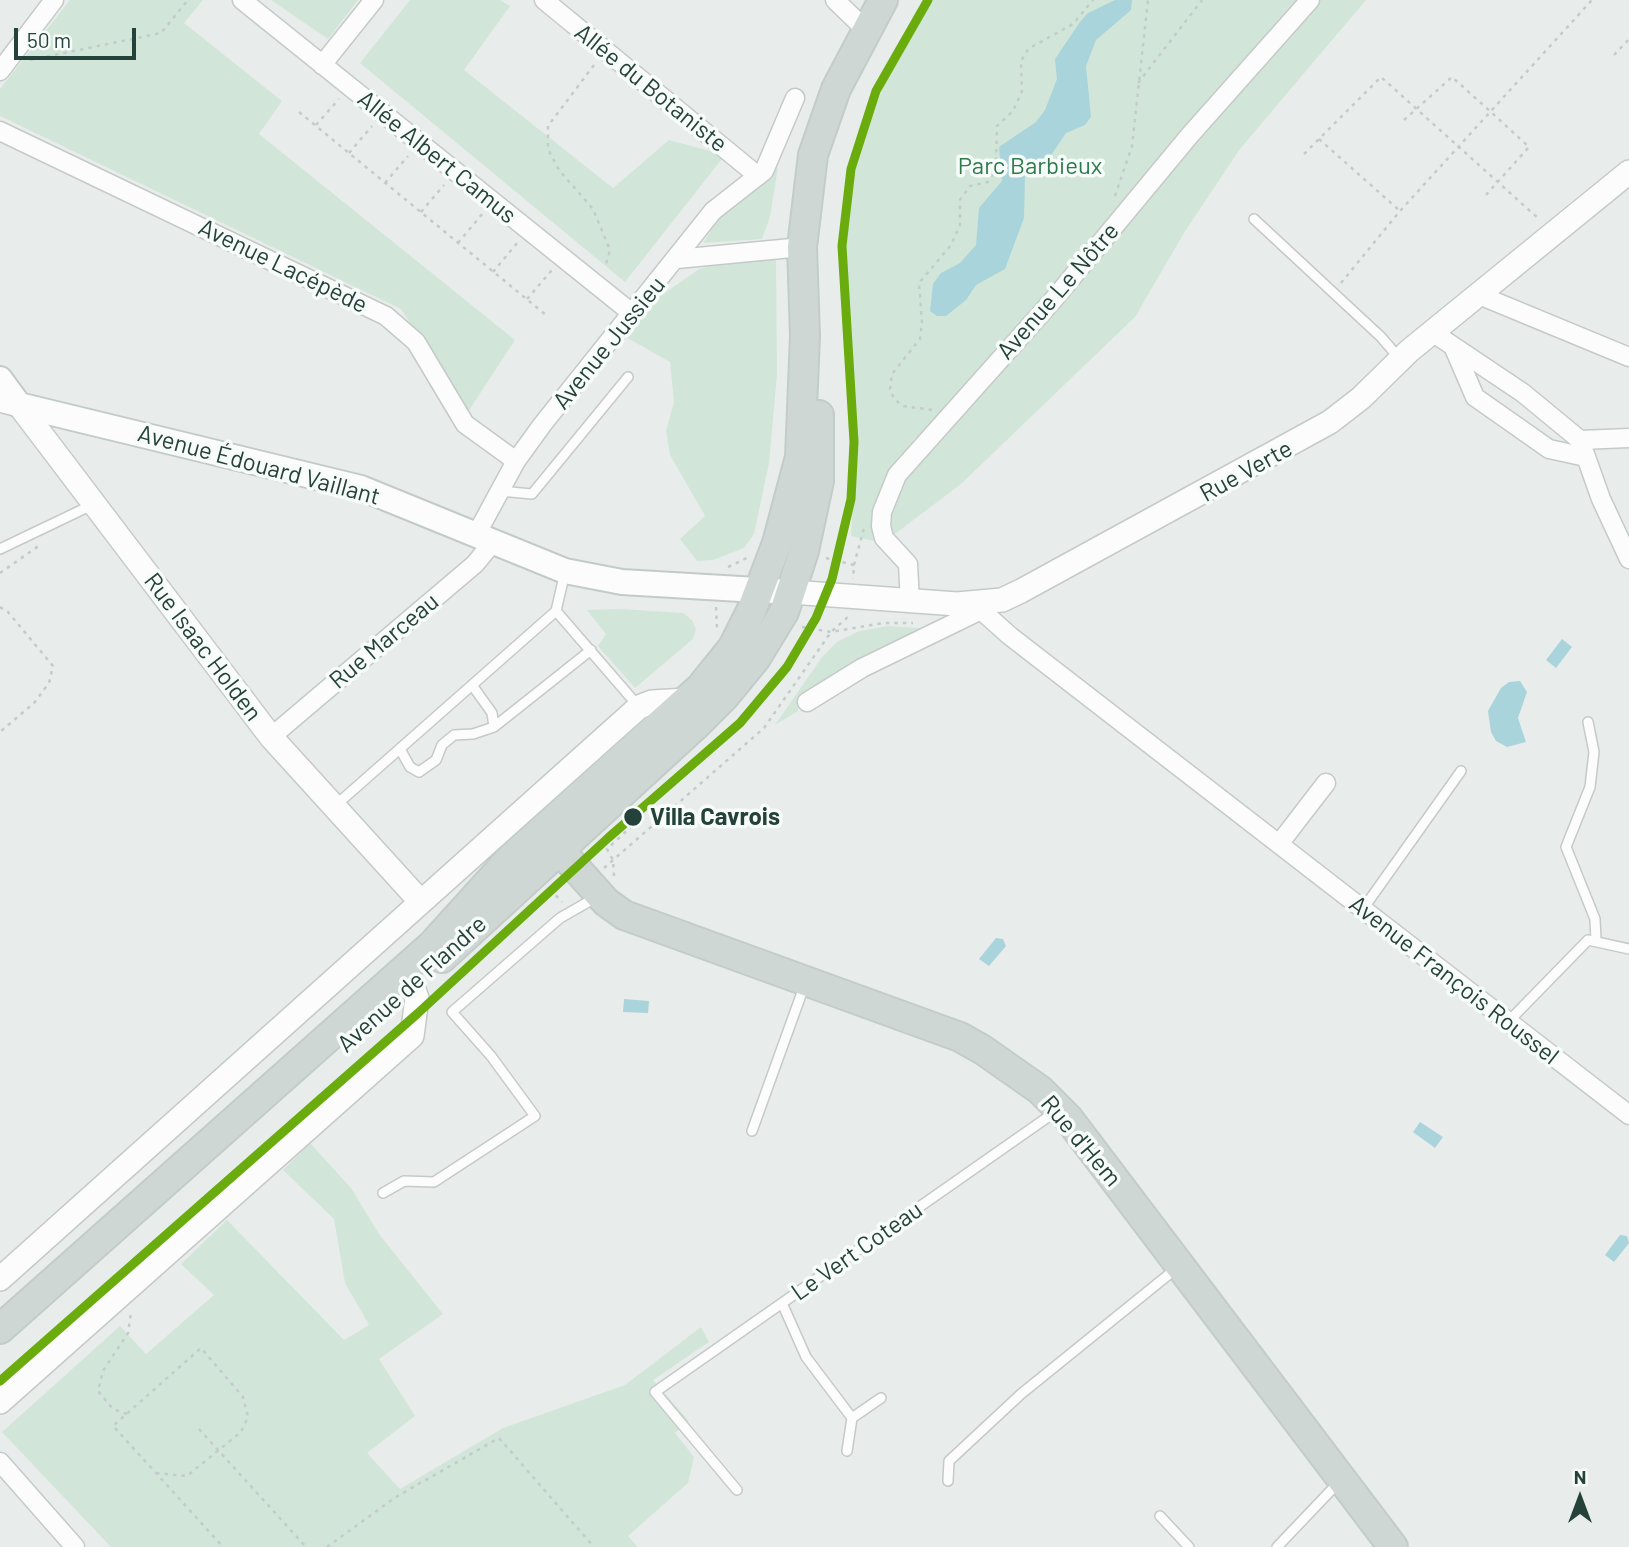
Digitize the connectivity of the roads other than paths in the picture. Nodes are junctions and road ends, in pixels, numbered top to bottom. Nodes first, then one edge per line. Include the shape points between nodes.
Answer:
1 (54, 0) edge
2 (242, 0) edge
3 (374, 0) edge
4 (544, 0) edge
5 (835, 0) edge
6 (883, 0) edge
7 (891, 0) edge
8 (1310, 0) edge
9 (867, 31) junction
10 (322, 65) junction
11 (3, 68) edge
12 (796, 98) dead end
13 (0, 131) edge
14 (1629, 172) edge
15 (758, 176) junction
16 (1254, 219) dead end
17 (802, 247) junction
18 (677, 260) junction
19 (1479, 295) junction
20 (633, 314) junction
21 (1432, 332) junction
22 (805, 336) junction
23 (1453, 346) junction
24 (1629, 357) edge
25 (1400, 359) junction
26 (628, 377) dead end
27 (0, 379) edge
28 (9, 402) edge
29 (1629, 438) edge
30 (1580, 440) junction
31 (1587, 457) junction
32 (516, 461) junction
33 (500, 491) junction
34 (94, 504) junction
35 (485, 538) junction
36 (0, 549) edge
37 (1629, 559) edge
38 (565, 571) junction
39 (760, 590) junction
40 (792, 592) junction
41 (910, 602) junction
42 (977, 607) junction
43 (556, 611) junction
44 (591, 650) junction
45 (472, 685) junction
46 (807, 702) dead end
47 (639, 708) junction
48 (695, 708) junction
49 (1588, 722) dead end
50 (494, 727) junction
51 (271, 737) junction
52 (400, 749) junction
53 (1461, 771) dead end
54 (1326, 783) dead end
55 (335, 806) junction
56 (551, 840) junction
57 (1279, 844) junction
58 (600, 895) junction
59 (421, 902) junction
60 (1363, 909) junction
61 (1596, 940) junction
62 (1629, 949) edge
63 (408, 978) junction
64 (806, 981) junction
65 (1508, 1022) junction
66 (1060, 1109) junction
67 (1629, 1115) edge
68 (752, 1131) dead end
69 (383, 1193) dead end
70 (1180, 1266) junction
71 (0, 1279) edge
72 (782, 1303) junction
73 (0, 1329) edge
74 (0, 1349) edge
75 (881, 1398) dead end
76 (0, 1402) edge
77 (852, 1418) junction
78 (848, 1451) dead end
79 (0, 1462) edge
80 (1340, 1480) junction
81 (948, 1481) dead end
82 (6, 1482) edge
83 (737, 1490) dead end
84 (1160, 1516) dead end
85 (75, 1547) edge
86 (1189, 1547) edge
87 (1277, 1547) edge
88 (1393, 1547) edge

1 - 11 street
2 - 10 street, Allée Albert Camus
3 - 10 street
4 - 15 street, Allée du Botaniste
5 - 9 street
6 - 9 main road
7 - 9 main road
8 - 41 street, Avenue Le Nôtre via 1054,299 904,465 892,484 881,526 884,538 908,564
9 - 17 main road via 836,89 817,140
10 - 20 street, Allée Albert Camus
12 - 15 street via 771,161
13 - 32 street, Avenue Lacépède via 386,316 416,342 466,424
14 - 19 street, Rue Verte
15 - 18 street via 713,211
16 - 25 lane
17 - 18 street, Avenue Jussieu
17 - 22 main road
18 - 20 street, Avenue Jussieu
19 - 21 street, Rue Verte
19 - 24 street
20 - 32 street, Avenue Jussieu
21 - 23 street
21 - 25 street, Rue Verte
22 - 39 main road, Avenue de Flandre via 800,457
22 - 40 main road, Avenue de Flandre via 818,405 820,468 818,493
23 - 30 street via 1523,393
23 - 31 street via 1475,397 1549,449
25 - 42 street, Rue Verte via 1353,405 1300,441 1021,591
26 - 33 lane via 532,494
27 - 28 main road, Rue Isaac Holden
28 - 34 street, Rue Isaac Holden
28 - 35 main road, Avenue Édouard Vaillant via 345,484
29 - 30 street
30 - 31 street
31 - 37 street
32 - 33 street, Avenue Jussieu
33 - 35 street, Avenue Jussieu
34 - 36 lane
34 - 51 street, Rue Isaac Holden
35 - 38 main road, Avenue Édouard Vaillant
35 - 51 street, Rue Marceau via 475,564
38 - 39 main road, Avenue Édouard Vaillant via 622,582
38 - 43 lane
39 - 40 main road, Avenue Édouard Vaillant
39 - 48 main road, Avenue de Flandre via 733,647
40 - 41 street, Rue Verte
40 - 48 main road, Avenue de Flandre via 756,658
41 - 42 street, Rue Verte
42 - 46 street
42 - 57 street, Avenue François Roussel
43 - 44 lane
43 - 45 lane
44 - 47 lane
44 - 50 lane
45 - 50 lane via 492,713
45 - 52 lane
47 - 48 street via 652,702
47 - 59 street
48 - 56 main road, Avenue de Flandre
49 - 61 lane via 1594,752 1590,787 1566,847 1595,919
50 - 52 lane via 454,735 442,745 436,761 419,772 410,767
51 - 55 street, Rue Isaac Holden
52 - 55 lane
53 - 60 lane
54 - 57 street
55 - 59 street, Rue Isaac Holden
56 - 58 main road, Rue d'Hem
56 - 63 main road, Avenue de Flandre via 509,860
57 - 60 street, Avenue François Roussel
58 - 64 main road, Rue d'Hem via 631,918
58 - 69 lane, Avenue de Flandre via 560,918 452,1012 535,1116 434,1182 404,1181
59 - 71 street
60 - 65 street, Avenue François Roussel
61 - 62 lane
61 - 65 lane via 1588,940
63 - 73 main road, Avenue de Flandre
63 - 74 main road, Avenue de Flandre
63 - 76 street, Avenue de Flandre via 417,1009 412,1036
64 - 66 main road, Rue d'Hem via 960,1037 1030,1082
64 - 68 lane
65 - 67 street, Avenue François Roussel
66 - 70 main road, Rue d'Hem
66 - 72 lane, Le Vert Coteau
70 - 80 main road, Rue d'Hem
70 - 81 lane via 1021,1394 958,1452 949,1461
72 - 77 lane via 806,1357
72 - 83 lane, Le Vert Coteau via 655,1392
75 - 77 lane
77 - 78 lane
79 - 82 street
80 - 87 lane
80 - 88 main road, Rue d'Hem
82 - 85 street
84 - 86 lane

